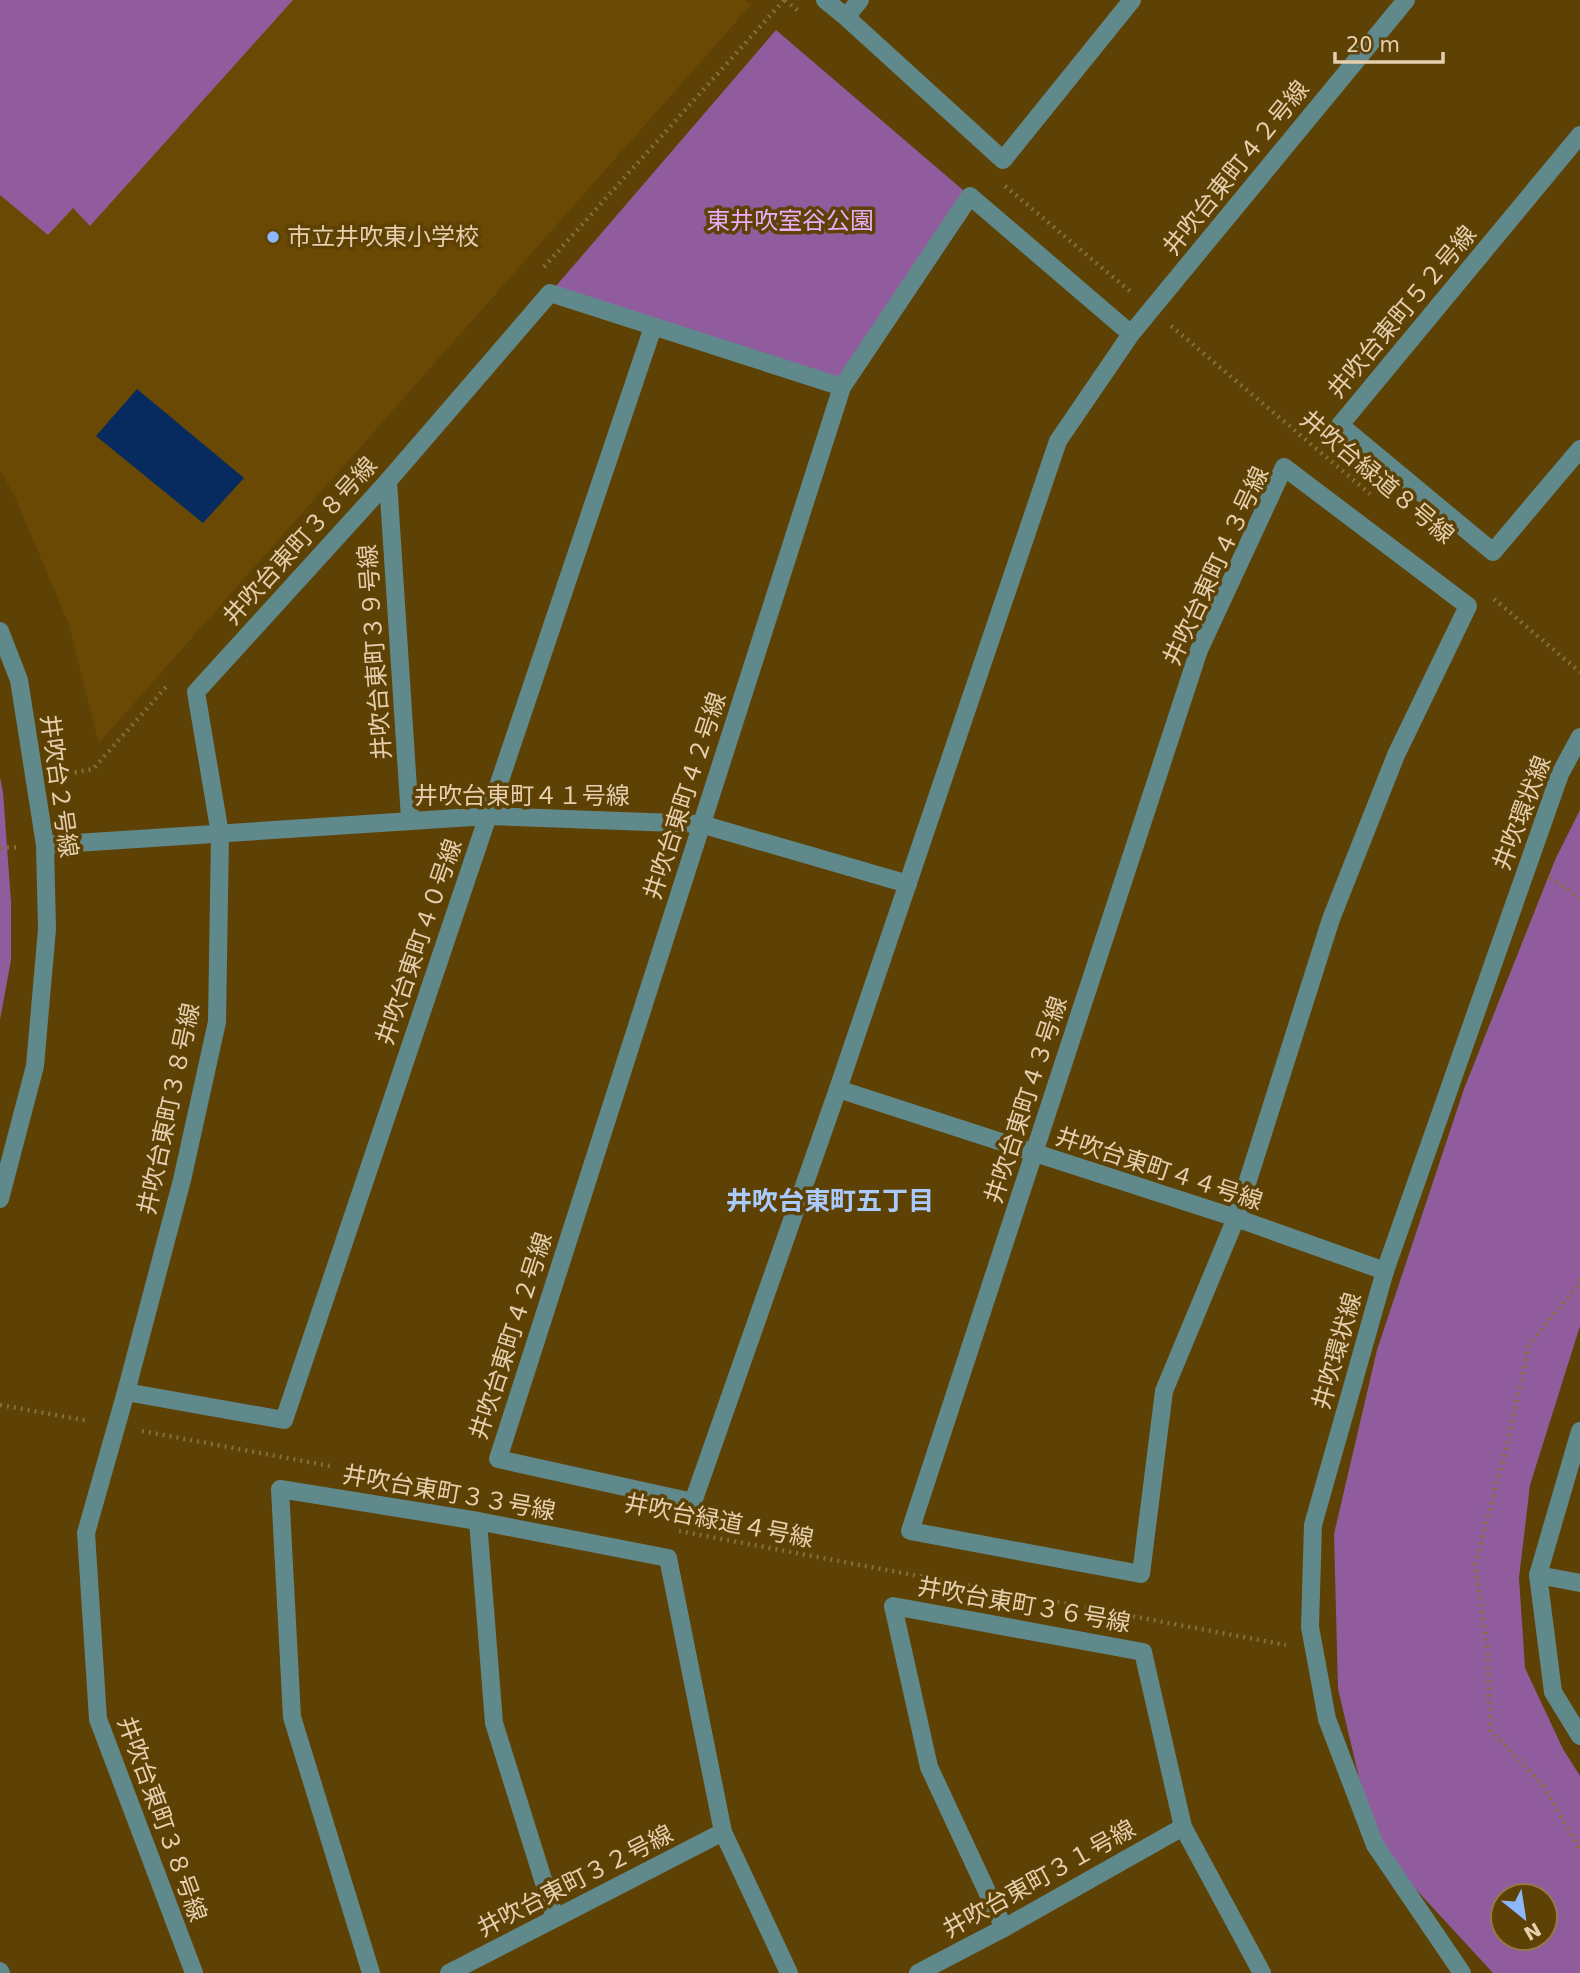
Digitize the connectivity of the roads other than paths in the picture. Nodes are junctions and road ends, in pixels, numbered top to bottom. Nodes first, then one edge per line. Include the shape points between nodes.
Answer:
1 (825, 0) edge
2 (860, 0) edge
3 (1132, 0) edge
4 (1406, 0) edge
5 (846, 17) junction
6 (1580, 135) edge
7 (653, 327) junction
8 (1131, 334) junction
9 (842, 387) junction
10 (1580, 449) edge
11 (388, 481) junction
12 (0, 631) edge
13 (1580, 737) edge
14 (488, 816) junction
15 (410, 819) junction
16 (701, 824) junction
17 (220, 834) junction
18 (45, 845) junction
19 (908, 884) junction
20 (838, 1090) junction
21 (1033, 1154) junction
22 (0, 1199) edge
23 (1236, 1218) junction
24 (1385, 1271) junction
25 (126, 1392) junction
26 (1580, 1431) edge
27 (478, 1521) junction
28 (1538, 1575) junction
29 (1580, 1583) edge
30 (1580, 1736) edge
31 (1183, 1827) junction
32 (723, 1832) junction
33 (555, 1918) junction
34 (1004, 1928) junction
35 (194, 1973) edge
36 (371, 1973) edge
37 (449, 1973) edge
38 (789, 1973) edge
39 (918, 1973) edge
40 (1262, 1973) edge
41 (1462, 1973) edge

1 - 5 street
2 - 5 street
3 - 5 street via 1003,160
4 - 8 street, 井吹台東町４２号線
6 - 10 street, 井吹台東町５２号線 via 1340,425 1493,552
7 - 9 street, 井吹台東町３８号線
7 - 11 street, 井吹台東町３８号線 via 550,293
7 - 14 street, 井吹台東町４０号線
8 - 9 street, 井吹台東町４２号線 via 970,196
8 - 19 street, 井吹台東町４２号線 via 1058,441
9 - 16 street, 井吹台東町４２号線
11 - 15 street, 井吹台東町３９号線
11 - 17 street, 井吹台東町３８号線 via 196,692
12 - 18 street, 井吹台２号線 via 19,680
13 - 24 street, 井吹環状線 via 1560,774
14 - 15 street, 井吹台東町４１号線
14 - 16 street, 井吹台東町４１号線
14 - 25 street, 井吹台東町４０号線 via 284,1420
15 - 17 street, 井吹台東町４１号線
16 - 19 street, 井吹台東町４１号線
16 - 20 street, 井吹台東町４２号線 via 498,1459 693,1502
17 - 18 street, 井吹台東町４１号線
17 - 25 street, 井吹台東町３８号線 via 218,1022
18 - 22 street, 井吹台２号線 via 47,929 35,1066
19 - 20 street, 井吹台東町４２号線
20 - 21 street, 井吹台東町４４号線
21 - 23 street, 井吹台東町４４号線
21 - 23 street, 井吹台東町４３号線 via 910,1531 1141,1574 1164,1391
21 - 23 street, 井吹台東町４３号線 via 1199,650 1284,467 1468,606 1395,755 1331,919
23 - 24 street, 井吹台東町４４号線
24 - 41 street, 井吹環状線 via 1313,1525 1310,1627 1327,1719 1374,1845
25 - 35 street, 井吹台東町３８号線 via 86,1533 98,1719
26 - 28 street
27 - 32 street, 井吹台東町３３号線 via 668,1558
27 - 33 street via 494,1723
27 - 36 street, 井吹台東町３３号線 via 280,1489 292,1717
28 - 29 street
28 - 30 street via 1553,1692
31 - 34 street, 井吹台東町３１号線
31 - 34 street, 井吹台東町３６号線 via 1143,1652 893,1606 929,1767
31 - 40 street, 井吹台東町３６号線
32 - 33 street, 井吹台東町３２号線
32 - 38 street, 井吹台東町３３号線
33 - 37 street, 井吹台東町３２号線
34 - 39 street, 井吹台東町３１号線

